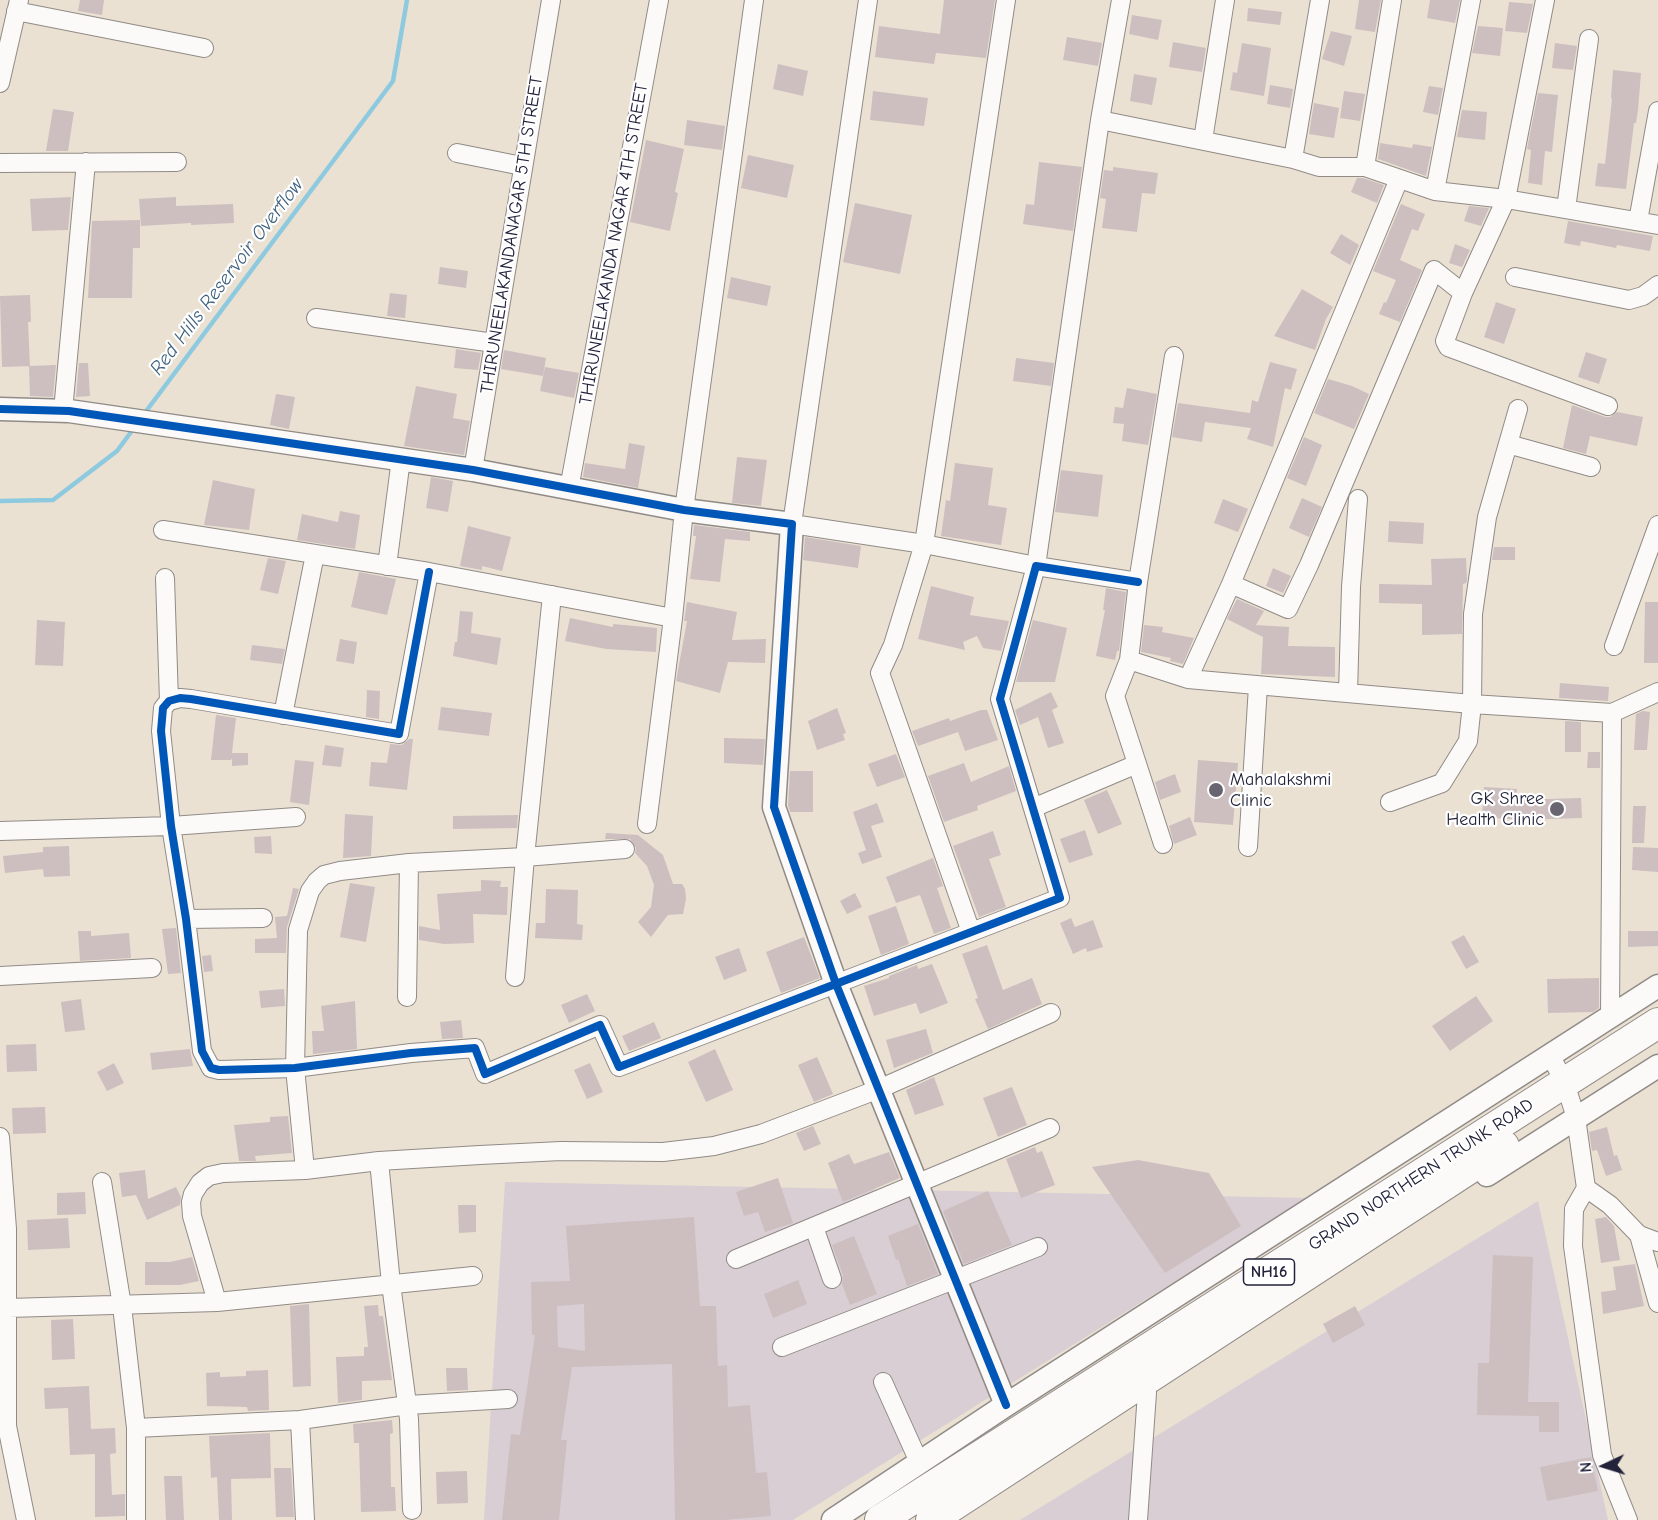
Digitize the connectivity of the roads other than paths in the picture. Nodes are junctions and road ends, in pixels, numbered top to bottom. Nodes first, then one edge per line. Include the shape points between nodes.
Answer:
1 (551, 0) edge
2 (660, 0) edge
3 (754, 0) edge
4 (868, 0) edge
5 (1006, 0) edge
6 (1121, 0) edge
7 (1225, 0) edge
8 (1320, 0) edge
9 (1392, 0) edge
10 (1471, 0) edge
11 (1545, 0) edge
12 (17, 6) edge
13 (1589, 39) dead end
14 (204, 48) dead end
15 (0, 83) edge
16 (1658, 111) edge
17 (1100, 120) junction
18 (1203, 141) junction
19 (457, 153) dead end
20 (1293, 159) junction
21 (86, 162) junction
22 (177, 162) dead end
23 (0, 163) edge
24 (522, 166) junction
25 (1365, 167) junction
26 (1398, 179) junction
27 (1435, 191) junction
28 (1506, 199) junction
29 (1566, 209) junction
30 (1638, 221) junction
31 (1658, 225) edge
32 (1515, 277) dead end
33 (1658, 285) edge
34 (1464, 293) junction
35 (316, 318) dead end
36 (494, 343) junction
37 (1174, 356) dead end
38 (1608, 406) dead end
39 (0, 409) edge
40 (1518, 409) dead end
41 (66, 411) junction
42 (1508, 444) junction
43 (401, 459) junction
44 (1591, 468) dead end
45 (473, 470) junction
46 (569, 489) junction
47 (1358, 499) dead end
48 (684, 510) junction
49 (792, 524) junction
50 (163, 530) dead end
51 (1656, 537) edge
52 (924, 544) junction
53 (315, 554) junction
54 (387, 566) junction
55 (1036, 566) junction
56 (429, 572) junction
57 (165, 578) dead end
58 (1138, 582) junction
59 (1232, 584) junction
60 (552, 595) junction
61 (674, 618) junction
62 (1614, 646) dead end
63 (1129, 660) junction
64 (1188, 679) junction
65 (1258, 686) junction
66 (1658, 692) edge
67 (1348, 693) junction
68 (169, 701) junction
69 (1472, 704) junction
70 (1612, 713) junction
71 (283, 715) junction
72 (1137, 764) junction
73 (1390, 802) dead end
74 (1033, 808) junction
75 (296, 817) dead end
76 (647, 824) dead end
77 (171, 826) junction
78 (0, 831) edge
79 (1163, 844) dead end
80 (1248, 847) dead end
81 (625, 849) dead end
82 (525, 857) junction
83 (409, 863) junction
84 (263, 918) dead end
85 (186, 920) junction
86 (971, 932) junction
87 (152, 968) dead end
88 (0, 976) edge
89 (515, 977) dead end
90 (836, 984) junction
91 (1658, 986) edge
92 (407, 997) dead end
93 (1051, 1013) dead end
94 (1610, 1017) junction
95 (1658, 1023) edge
96 (1658, 1047) edge
97 (1550, 1055) junction
98 (1658, 1066) edge
99 (295, 1068) junction
100 (879, 1089) junction
101 (1570, 1101) junction
102 (1050, 1128) dead end
103 (0, 1137) edge
104 (379, 1161) junction
105 (305, 1170) junction
106 (102, 1182) dead end
107 (917, 1184) junction
108 (1586, 1188) junction
109 (814, 1227) junction
110 (1639, 1235) junction
111 (1658, 1242) edge
112 (1038, 1248) dead end
113 (736, 1259) dead end
114 (472, 1276) dead end
115 (955, 1278) junction
116 (832, 1279) dead end
117 (391, 1284) junction
118 (217, 1302) junction
119 (1658, 1303) edge
120 (122, 1306) junction
121 (8, 1308) junction
122 (782, 1347) dead end
123 (883, 1382) dead end
124 (1147, 1393) junction
125 (508, 1399) dead end
126 (1006, 1405) junction
127 (408, 1406) junction
128 (300, 1420) junction
129 (4, 1426) edge
130 (136, 1428) junction
131 (920, 1462) junction
132 (412, 1510) dead end
133 (26, 1520) edge
134 (136, 1520) edge
135 (305, 1520) edge
136 (833, 1520) edge
137 (880, 1520) edge
138 (931, 1520) edge
139 (954, 1520) edge
140 (1138, 1520) edge
141 (1628, 1520) edge

1 - 24 street, THIRUNEELAKANDANAGAR 5TH STREET
2 - 46 street, THIRUNEELAKANDA NAGAR 4TH STREET
3 - 48 street
4 - 49 street
5 - 52 street
6 - 17 street
7 - 18 street
8 - 20 street
9 - 25 street
10 - 27 street
11 - 28 street
12 - 14 street
12 - 15 street
13 - 29 street
16 - 30 street
17 - 18 street
17 - 55 street
18 - 20 street
19 - 24 street
20 - 25 street via 1318,167
21 - 22 street
21 - 23 street
21 - 41 street
24 - 36 street, THIRUNEELAKANDANAGAR 5TH STREET
25 - 26 street
26 - 27 street
26 - 59 street
27 - 28 street
28 - 29 street
28 - 34 street
29 - 30 street
30 - 31 street
32 - 33 street via 1629,300
34 - 38 street via 1445,341 1448,347
34 - 59 street via 1434,270 1288,609
35 - 36 street
36 - 45 street, THIRUNEELAKANDANAGAR 5TH STREET
37 - 58 street
39 - 41 street
40 - 42 street
41 - 43 street
42 - 44 street
42 - 69 street via 1487,517 1474,604
43 - 45 street
43 - 54 street
45 - 46 street
46 - 48 street
47 - 67 street
48 - 49 street
48 - 61 street
49 - 52 street
49 - 90 street via 774,807
50 - 53 street
51 - 62 street
52 - 55 street
52 - 86 street via 893,645 880,673
53 - 54 street
53 - 71 street
54 - 56 street
55 - 58 street
55 - 74 street via 1000,699
56 - 60 street
56 - 71 street via 399,734
57 - 68 street
58 - 63 street
59 - 64 street
60 - 61 street
60 - 82 street
61 - 76 street
63 - 64 street
63 - 72 street via 1115,696
64 - 65 street
65 - 67 street
65 - 80 street
66 - 70 street
67 - 69 street
68 - 71 street via 191,699
68 - 77 street via 163,708 161,731
69 - 70 street
69 - 73 street via 1468,741 1442,783
70 - 94 street
72 - 74 street
72 - 79 street
74 - 86 street via 1060,898
75 - 77 street
77 - 78 street
77 - 85 street
81 - 82 street
82 - 83 street
82 - 89 street
83 - 92 street
83 - 99 street via 324,875 310,891 298,930
84 - 85 street
85 - 99 street via 202,1051 207,1062 219,1070
86 - 90 street
87 - 88 street
90 - 99 street via 619,1067 600,1025 485,1074 475,1048
90 - 100 street
91 - 94 street
93 - 100 street
94 - 97 street
95 - 101 highway, GRAND NORTHERN TRUNK ROAD / NH16
96 - 101 highway, GRAND NORTHERN TRUNK ROAD / NH16
97 - 101 street
97 - 126 street
98 - 101 street
99 - 105 street
100 - 104 street via 761,1134 714,1146 663,1152 561,1151
100 - 107 street
101 - 108 street
101 - 124 street
101 - 137 highway, GRAND NORTHERN TRUNK ROAD / NH16
101 - 138 highway, GRAND NORTHERN TRUNK ROAD / NH16
102 - 107 street
103 - 121 street via 8,1229
104 - 105 street
104 - 117 street
105 - 118 street via 223,1173 209,1176 196,1188 192,1216
106 - 120 street
107 - 109 street
107 - 115 street
108 - 110 street via 1610,1204
108 - 141 street via 1574,1209 1573,1246 1602,1455
109 - 113 street
109 - 116 street
110 - 111 street
110 - 119 street
112 - 115 street
114 - 117 street
115 - 122 street
115 - 126 street
117 - 118 street
117 - 127 street
118 - 120 street
120 - 121 street
120 - 130 street
121 - 129 street
123 - 131 street
124 - 139 street
124 - 140 street
125 - 127 street
126 - 131 street
127 - 128 street
127 - 132 street
128 - 130 street
128 - 135 street
129 - 133 street
130 - 134 street
131 - 136 street

